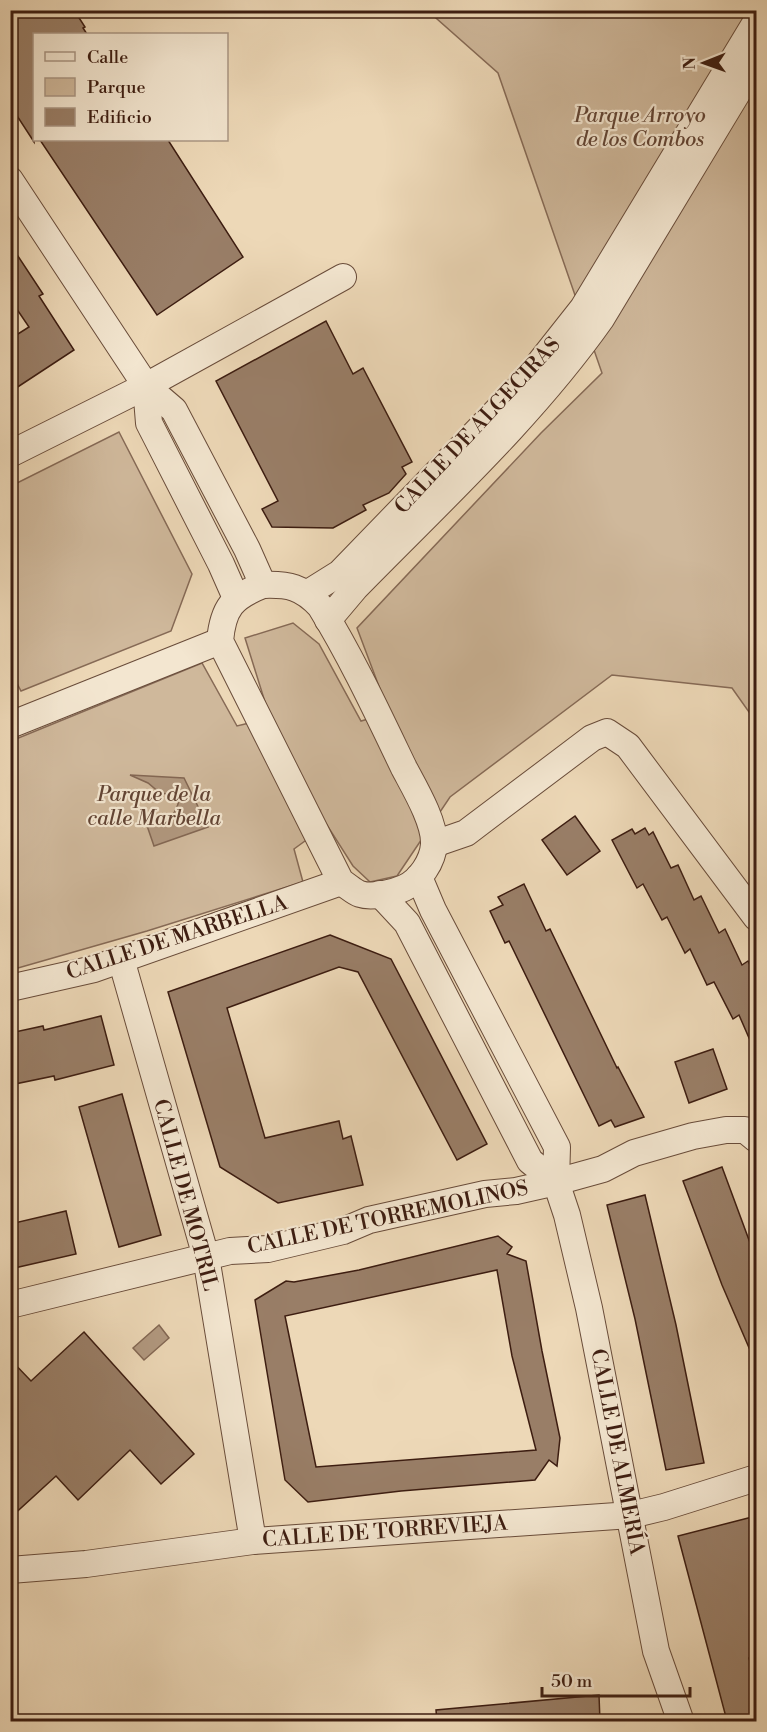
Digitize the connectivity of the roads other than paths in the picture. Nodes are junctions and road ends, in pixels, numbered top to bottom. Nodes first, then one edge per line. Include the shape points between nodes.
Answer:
1 (756, 22) edge
2 (756, 62) edge
3 (10, 180) edge
4 (343, 277) dead end
5 (562, 355) junction
6 (146, 386) junction
7 (10, 454) edge
8 (262, 585) junction
9 (308, 593) junction
10 (236, 598) junction
11 (328, 620) junction
12 (220, 641) junction
13 (11, 724) edge
14 (434, 844) junction
15 (419, 877) junction
16 (341, 882) junction
17 (380, 894) junction
18 (756, 917) edge
19 (121, 959) junction
20 (10, 988) edge
21 (756, 1139) edge
22 (556, 1182) junction
23 (206, 1257) junction
24 (10, 1305) edge
25 (756, 1478) edge
26 (630, 1515) junction
27 (253, 1541) junction
28 (10, 1570) edge
29 (681, 1722) edge

1 - 5 street, CALLE DE ALGECIRAS via 583,308
2 - 5 street, CALLE DE ALGECIRAS via 601,319
3 - 6 street
4 - 6 street
5 - 9 street, CALLE DE ALGECIRAS via 523,384 340,573
5 - 11 street, CALLE DE ALGECIRAS via 540,398
6 - 7 street
6 - 8 street via 174,410
6 - 10 street via 149,423
8 - 9 street via 295,587
8 - 10 street
9 - 11 street
10 - 12 street via 222,624
11 - 14 street via 417,794
12 - 13 street
12 - 16 street
14 - 15 street
14 - 18 street via 466,833 592,738 607,732 628,746
15 - 17 street via 402,889
15 - 22 street, CALLE DE ALMERÍA via 556,1147
16 - 17 street via 361,895
16 - 19 street, CALLE DE MARBELLA
17 - 22 street via 406,923 530,1161
19 - 20 street, CALLE DE MARBELLA
19 - 23 street, CALLE DE MOTRIL
21 - 22 street, CALLE DE TORREMOLINOS via 745,1130 693,1136
22 - 23 street, CALLE DE TORREMOLINOS via 369,1220 343,1231 268,1249
22 - 26 street, CALLE DE ALMERÍA via 589,1308
23 - 24 street, CALLE DE TORREMOLINOS
23 - 27 street, CALLE DE MOTRIL
25 - 26 street, CALLE DE TORREVIEJA
26 - 27 street, CALLE DE TORREVIEJA
26 - 29 street, CALLE DE ALMERÍA via 656,1651
27 - 28 street, CALLE DE TORREVIEJA

